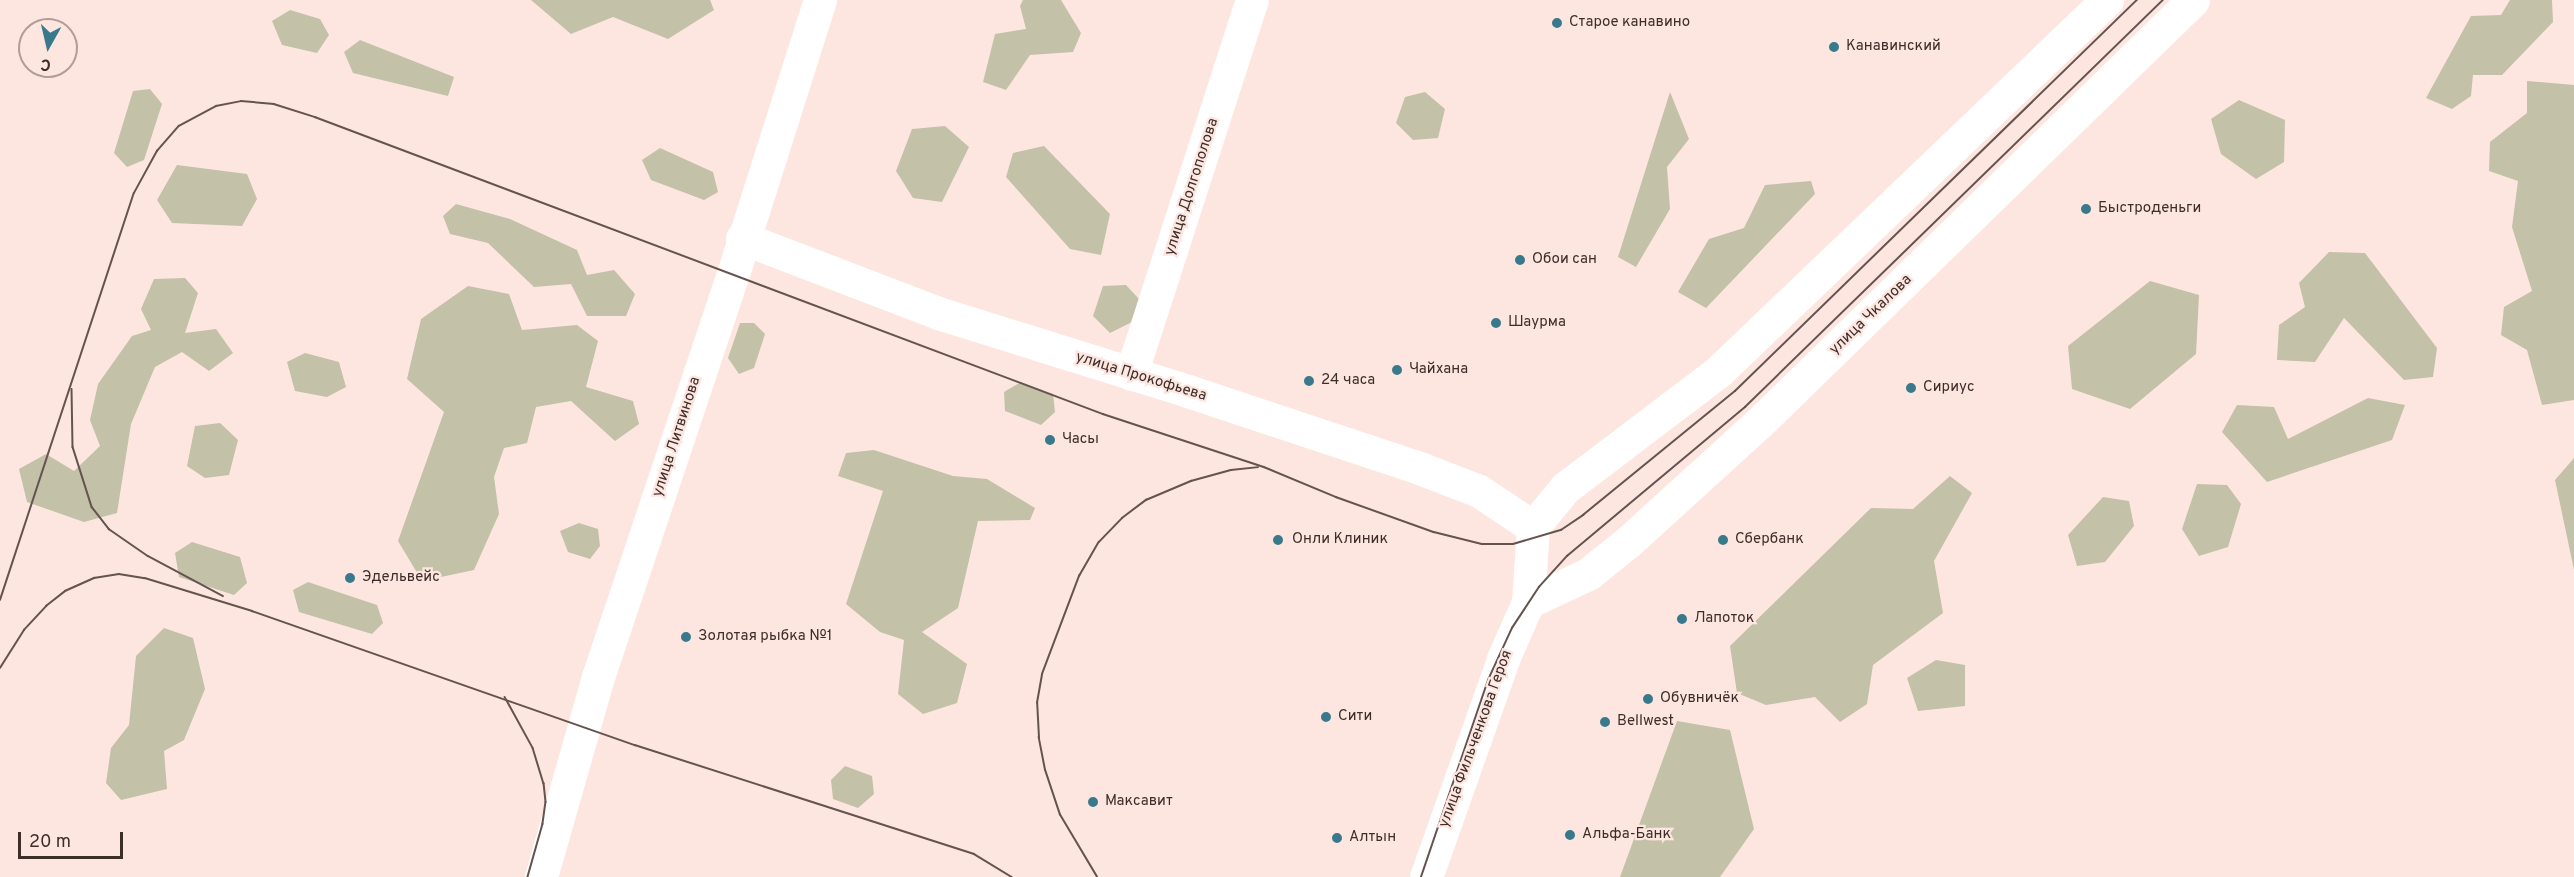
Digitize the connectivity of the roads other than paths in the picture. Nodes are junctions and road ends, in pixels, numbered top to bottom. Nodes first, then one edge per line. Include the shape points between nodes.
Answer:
1 (820, 0) edge
2 (1252, 0) edge
3 (2107, 0) edge
4 (2193, 0) edge
5 (742, 238) junction
6 (1131, 374) junction
7 (1533, 527) junction
8 (1528, 602) junction
9 (541, 877) edge
10 (1426, 877) edge

1 - 5 street, улица Литвинова
2 - 6 street, улица Долгополова
3 - 7 street via 1728,363 1565,488
4 - 8 street, улица Чкалова via 1760,423 1588,574
5 - 6 street, улица Прокофьева via 938,313
5 - 9 street, улица Литвинова via 598,677
6 - 7 street, улица Прокофьева via 1422,469 1479,492
7 - 8 street, улица Фильченкова Героя
8 - 10 street, улица Фильченкова Героя via 1503,659

